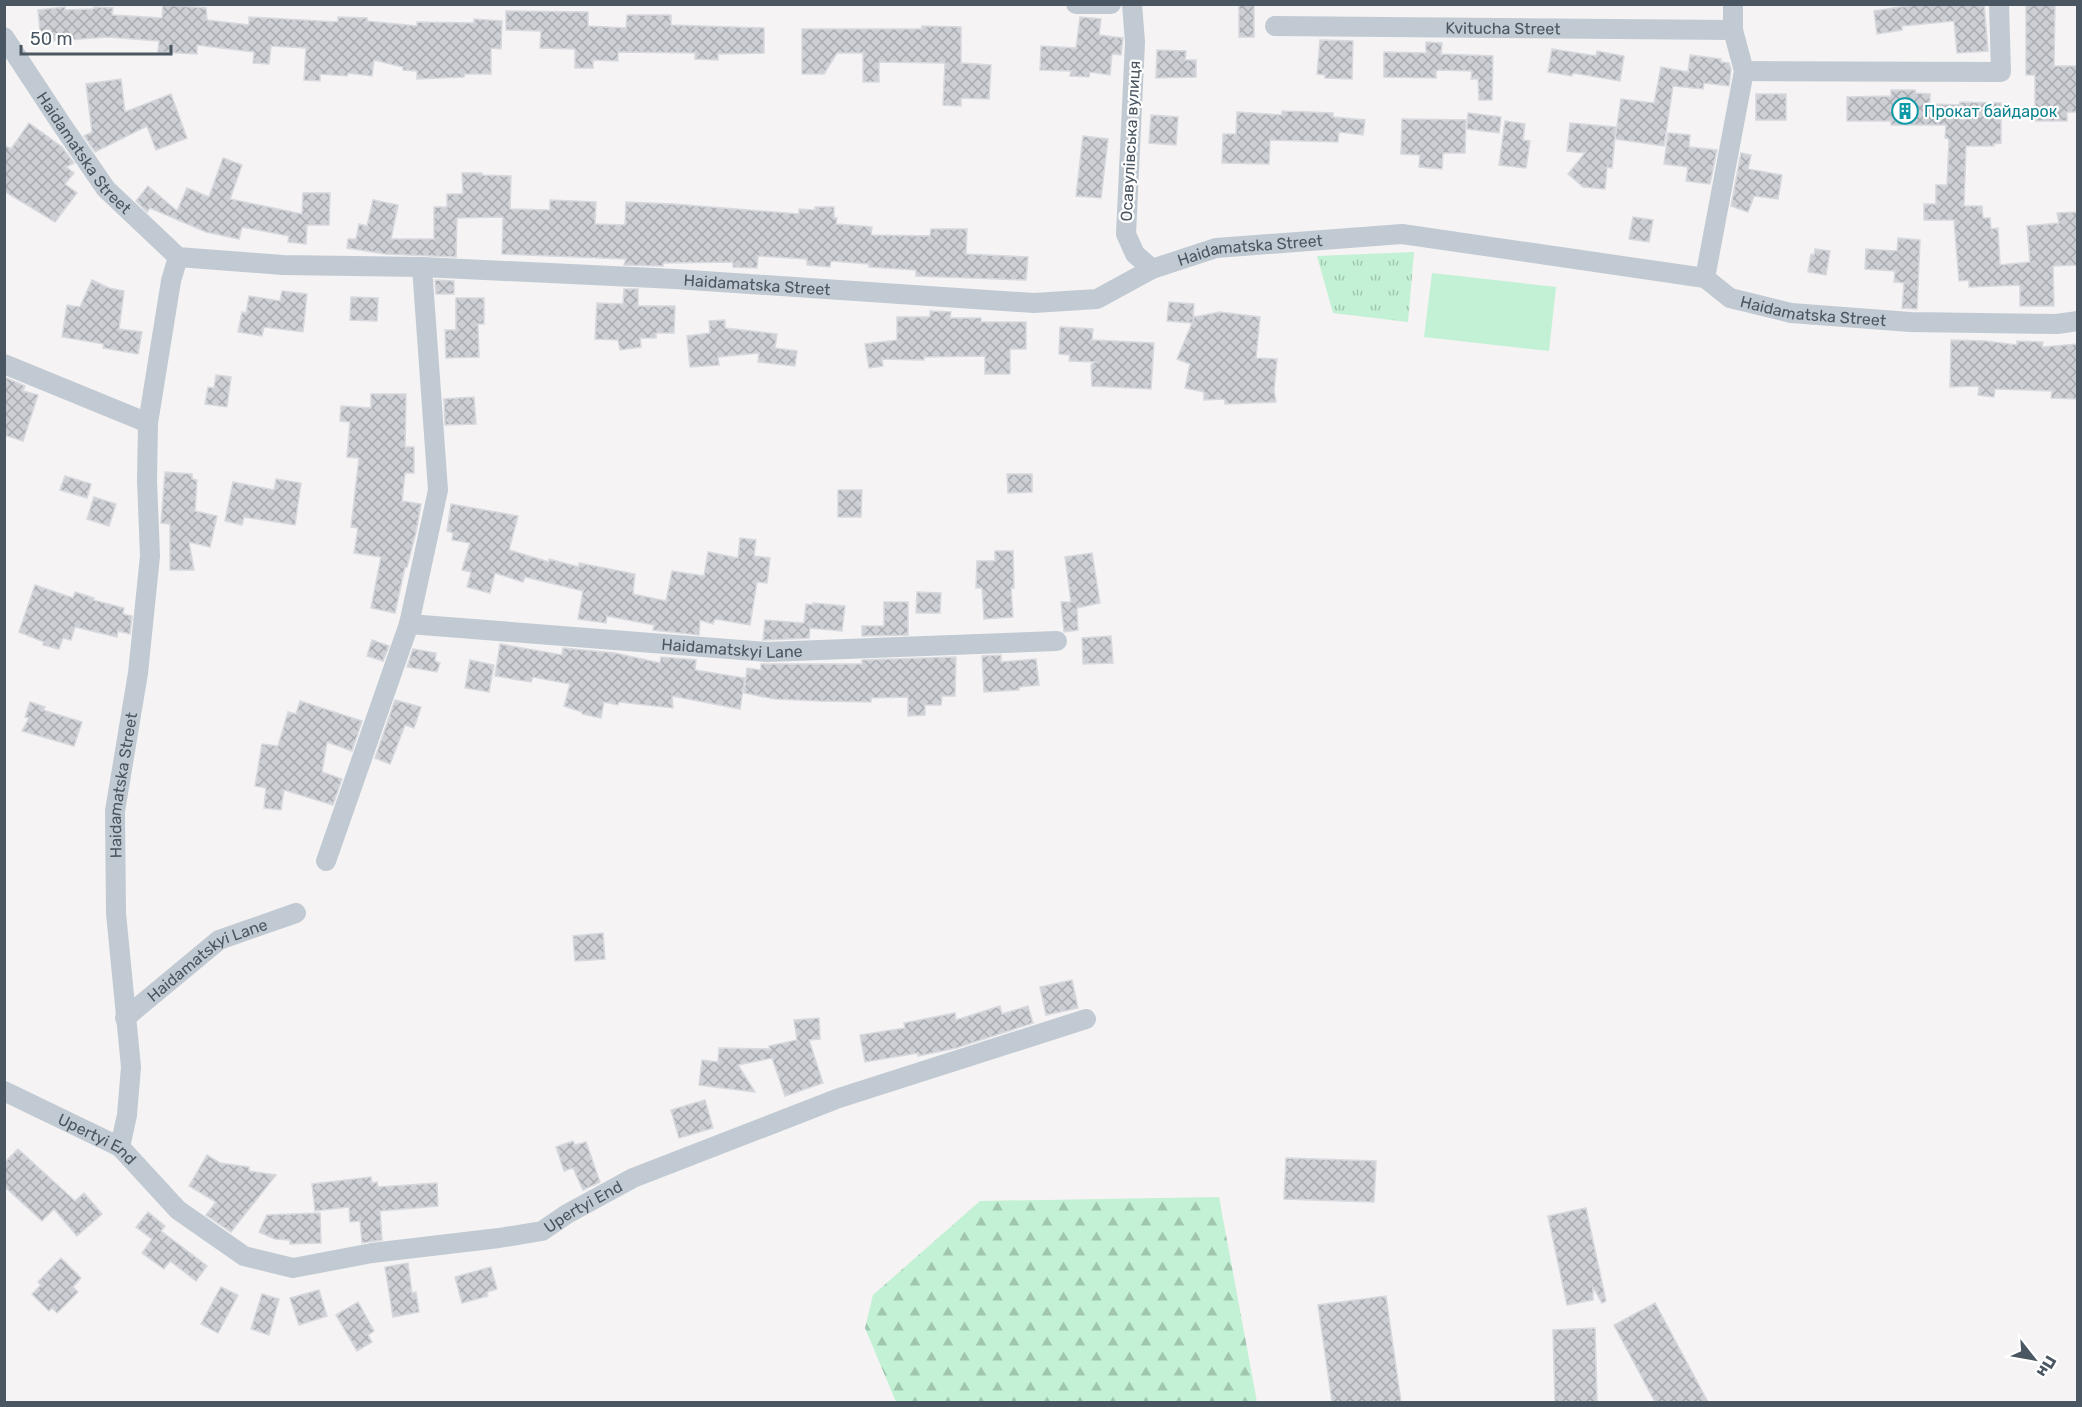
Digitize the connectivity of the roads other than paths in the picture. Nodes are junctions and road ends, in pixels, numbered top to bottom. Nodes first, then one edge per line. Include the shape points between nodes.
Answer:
1 (1076, 4) edge
2 (1111, 4) edge
3 (1132, 4) edge
4 (1733, 4) edge
5 (1999, 4) edge
6 (1275, 26) dead end
7 (1733, 30) junction
8 (4, 37) edge
9 (1744, 71) junction
10 (178, 257) junction
11 (422, 267) junction
12 (1152, 269) junction
13 (1705, 279) junction
14 (2078, 321) edge
15 (4, 364) edge
16 (148, 423) junction
17 (409, 624) junction
18 (1057, 641) dead end
19 (326, 861) dead end
20 (296, 913) dead end
21 (125, 1018) junction
22 (1086, 1019) dead end
23 (4, 1091) edge
24 (120, 1147) junction

1 - 2 street
3 - 12 street, Осавулівська вулиця via 1135,42 1126,234 1135,254
4 - 7 street
5 - 9 street via 2001,72
6 - 7 street, Kvitucha Street
7 - 9 street
8 - 10 street, Haidamatska Street via 106,189
9 - 13 street
10 - 11 street, Haidamatska Street via 283,265
10 - 16 street, Haidamatska Street
11 - 12 street, Haidamatska Street via 1034,303 1097,299
11 - 17 street via 438,490
12 - 13 street, Haidamatska Street via 1215,248 1402,234
13 - 14 street, Haidamatska Street via 1730,298 1791,312 1973,324
15 - 16 street
16 - 21 street, Haidamatska Street via 150,556 138,673 115,812 116,913
17 - 18 street, Haidamatskyi Lane via 767,652
17 - 19 street
20 - 21 street, Haidamatskyi Lane via 219,940
21 - 24 street, Haidamatska Street via 131,1067
22 - 24 street, Upertyi End via 839,1098 633,1178 542,1231 372,1253 293,1268 244,1256 178,1210
23 - 24 street, Upertyi End

